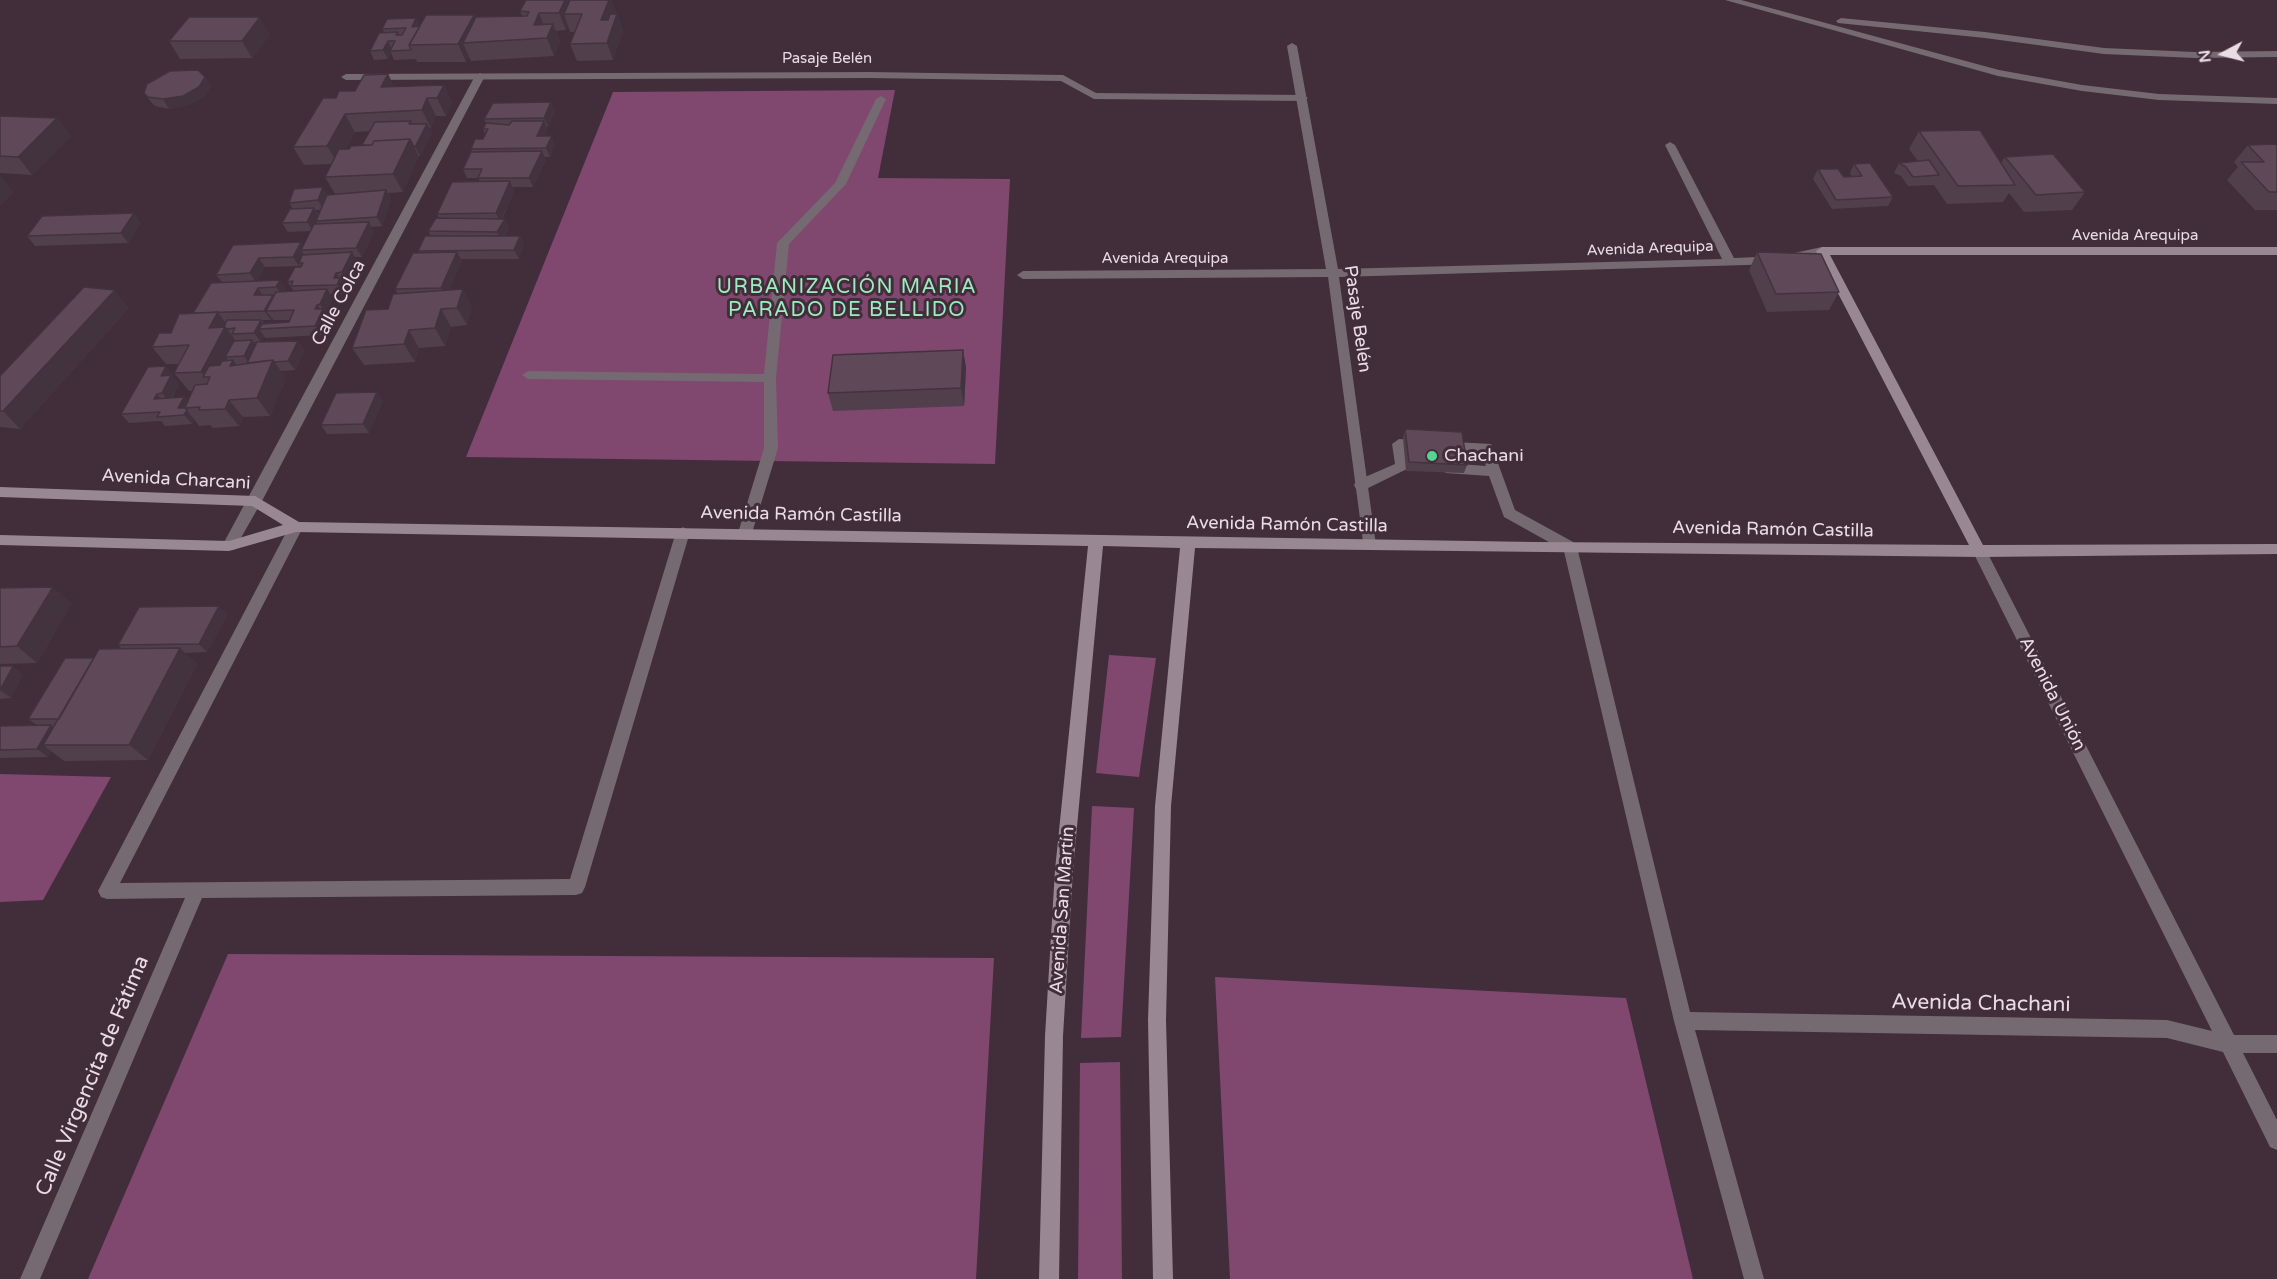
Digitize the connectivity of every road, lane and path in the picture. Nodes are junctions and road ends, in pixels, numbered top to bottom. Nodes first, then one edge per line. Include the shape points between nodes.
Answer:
1 (1730, 0) edge
2 (1795, 16) junction
3 (1292, 46) dead end
4 (2277, 54) edge
5 (346, 76) dead end
6 (480, 76) junction
7 (1303, 98) junction
8 (880, 99) dead end
9 (2277, 101) edge
10 (1670, 145) dead end
11 (1822, 251) junction
12 (2277, 251) edge
13 (1730, 262) junction
14 (1333, 273) junction
15 (1023, 275) dead end
16 (528, 375) dead end
17 (770, 378) junction
18 (1437, 468) edge
19 (1494, 471) junction
20 (1361, 485) junction
21 (0, 492) edge
22 (255, 501) junction
23 (296, 527) junction
24 (683, 532) junction
25 (745, 533) junction
26 (0, 540) edge
27 (1096, 541) junction
28 (1188, 543) junction
29 (1369, 545) junction
30 (229, 546) junction
31 (1570, 547) junction
32 (2277, 549) edge
33 (1980, 552) junction
34 (197, 890) junction
35 (1683, 1022) junction
36 (2228, 1044) junction
37 (2277, 1044) edge
38 (2277, 1140) edge
39 (30, 1279) edge
40 (1049, 1279) edge
41 (1163, 1279) edge
42 (1754, 1279) edge

1 - 2 street
2 - 4 street via 2104,51
2 - 9 street via 1998,73 2082,88 2159,97
3 - 7 street, Pasaje Belén
5 - 6 street, Pasaje Belén
6 - 7 street, Pasaje Belén via 1064,78 1094,96
6 - 22 street, Calle Colca
7 - 14 street, Pasaje Belén
8 - 17 street via 840,184 783,243
10 - 13 street
11 - 12 main road, Avenida Arequipa
11 - 13 street, Avenida Arequipa via 1780,260
11 - 33 main road, Avenida Unión
13 - 14 street, Avenida Arequipa
14 - 15 street, Avenida Arequipa
14 - 20 street, Pasaje Belén
16 - 17 street
17 - 25 street via 771,448
18 - 19 street
19 - 20 street via 1486,447 1399,444 1408,467
19 - 31 street via 1509,513
20 - 29 street, Pasaje Belén
21 - 22 main road, Avenida Charcani
22 - 23 main road, Avenida Charcani
22 - 30 street, Calle Colca
23 - 24 main road, Avenida Ramón Castilla
23 - 30 main road
23 - 34 street via 107,891
24 - 25 main road, Avenida Ramón Castilla
24 - 34 street via 576,887
25 - 27 main road, Avenida Ramón Castilla
26 - 30 main road
27 - 28 main road, Avenida Ramón Castilla
27 - 40 main road, Avenida San Martín via 1064,870 1054,1036
28 - 29 main road, Avenida Ramón Castilla
28 - 41 main road via 1163,806 1157,1020
29 - 31 main road, Avenida Ramón Castilla
31 - 33 main road, Avenida Ramón Castilla
31 - 35 street
32 - 33 main road, Avenida Ramón Castilla
33 - 36 street, Avenida Unión
34 - 39 street, Calle Virgencita de Fátima
35 - 36 street, Avenida Chachani via 2167,1029
35 - 42 street
36 - 37 street, Avenida Chachani
36 - 38 street, Avenida Unión

